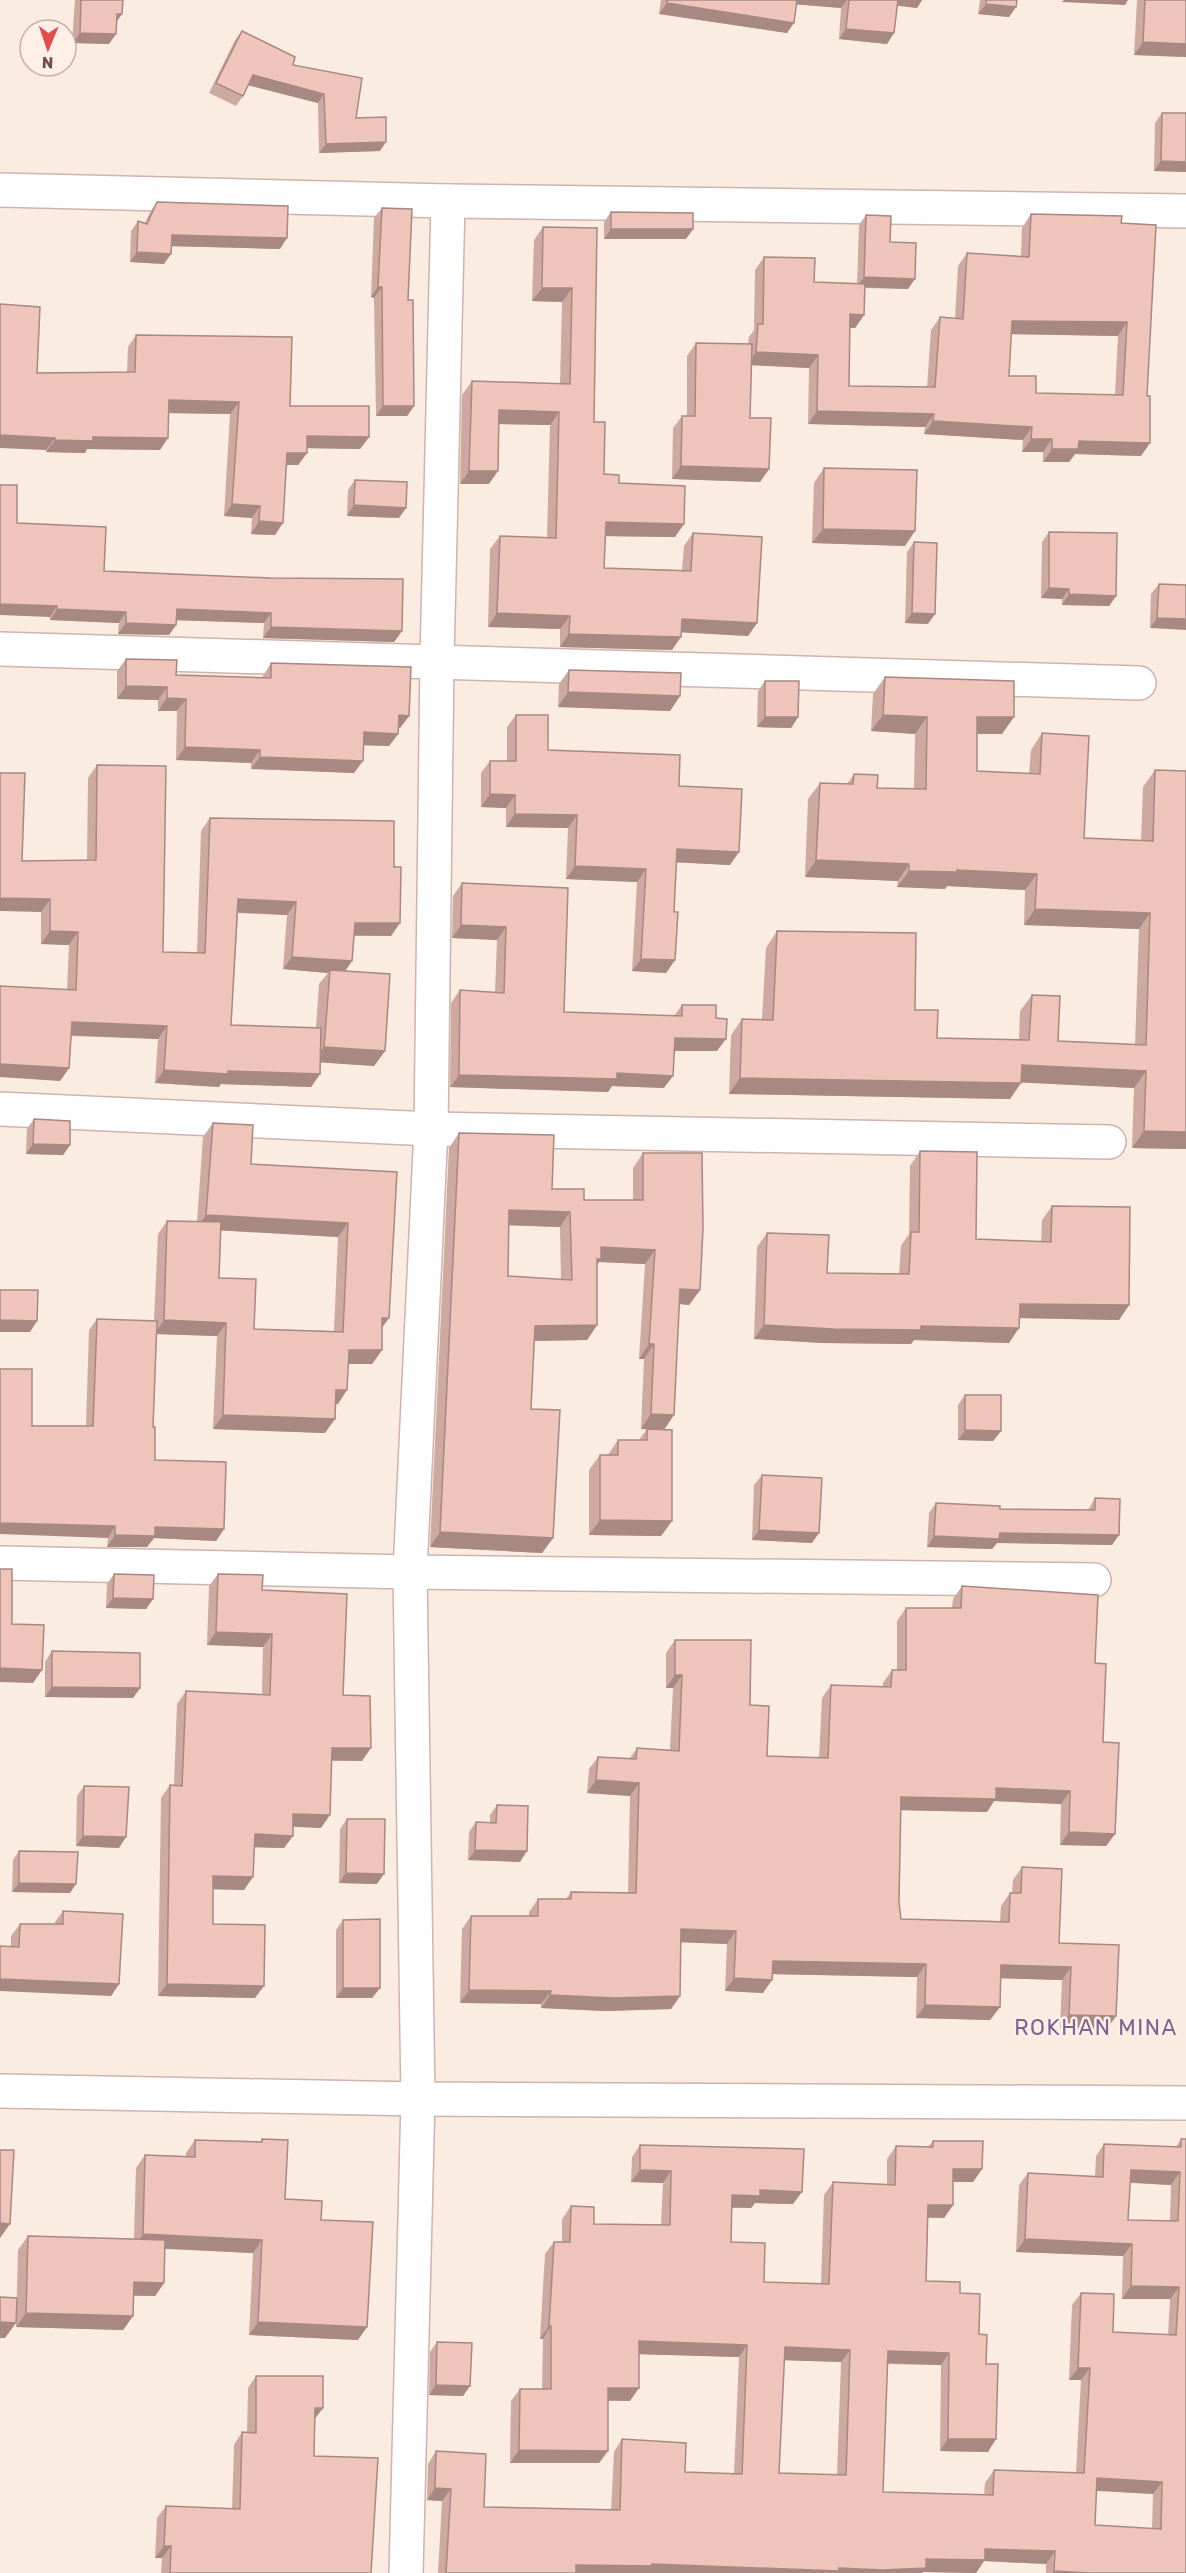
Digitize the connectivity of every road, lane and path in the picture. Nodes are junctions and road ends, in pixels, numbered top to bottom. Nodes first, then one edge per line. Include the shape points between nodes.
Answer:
1 (0, 190) edge
2 (448, 201) junction
3 (1186, 211) edge
4 (0, 649) edge
5 (437, 660) junction
6 (1139, 683) dead end
7 (0, 1109) edge
8 (431, 1129) junction
9 (1109, 1142) dead end
10 (0, 1563) edge
11 (410, 1572) junction
12 (1094, 1580) dead end
13 (0, 2091) edge
14 (418, 2099) junction
15 (1186, 2103) edge
16 (406, 2573) edge

1 - 2 street
2 - 3 street
2 - 5 street
4 - 5 street
5 - 6 street
5 - 8 street
7 - 8 street
8 - 9 street
8 - 11 street
10 - 11 street
11 - 12 street
11 - 14 street
13 - 14 street
14 - 15 street
14 - 16 street

